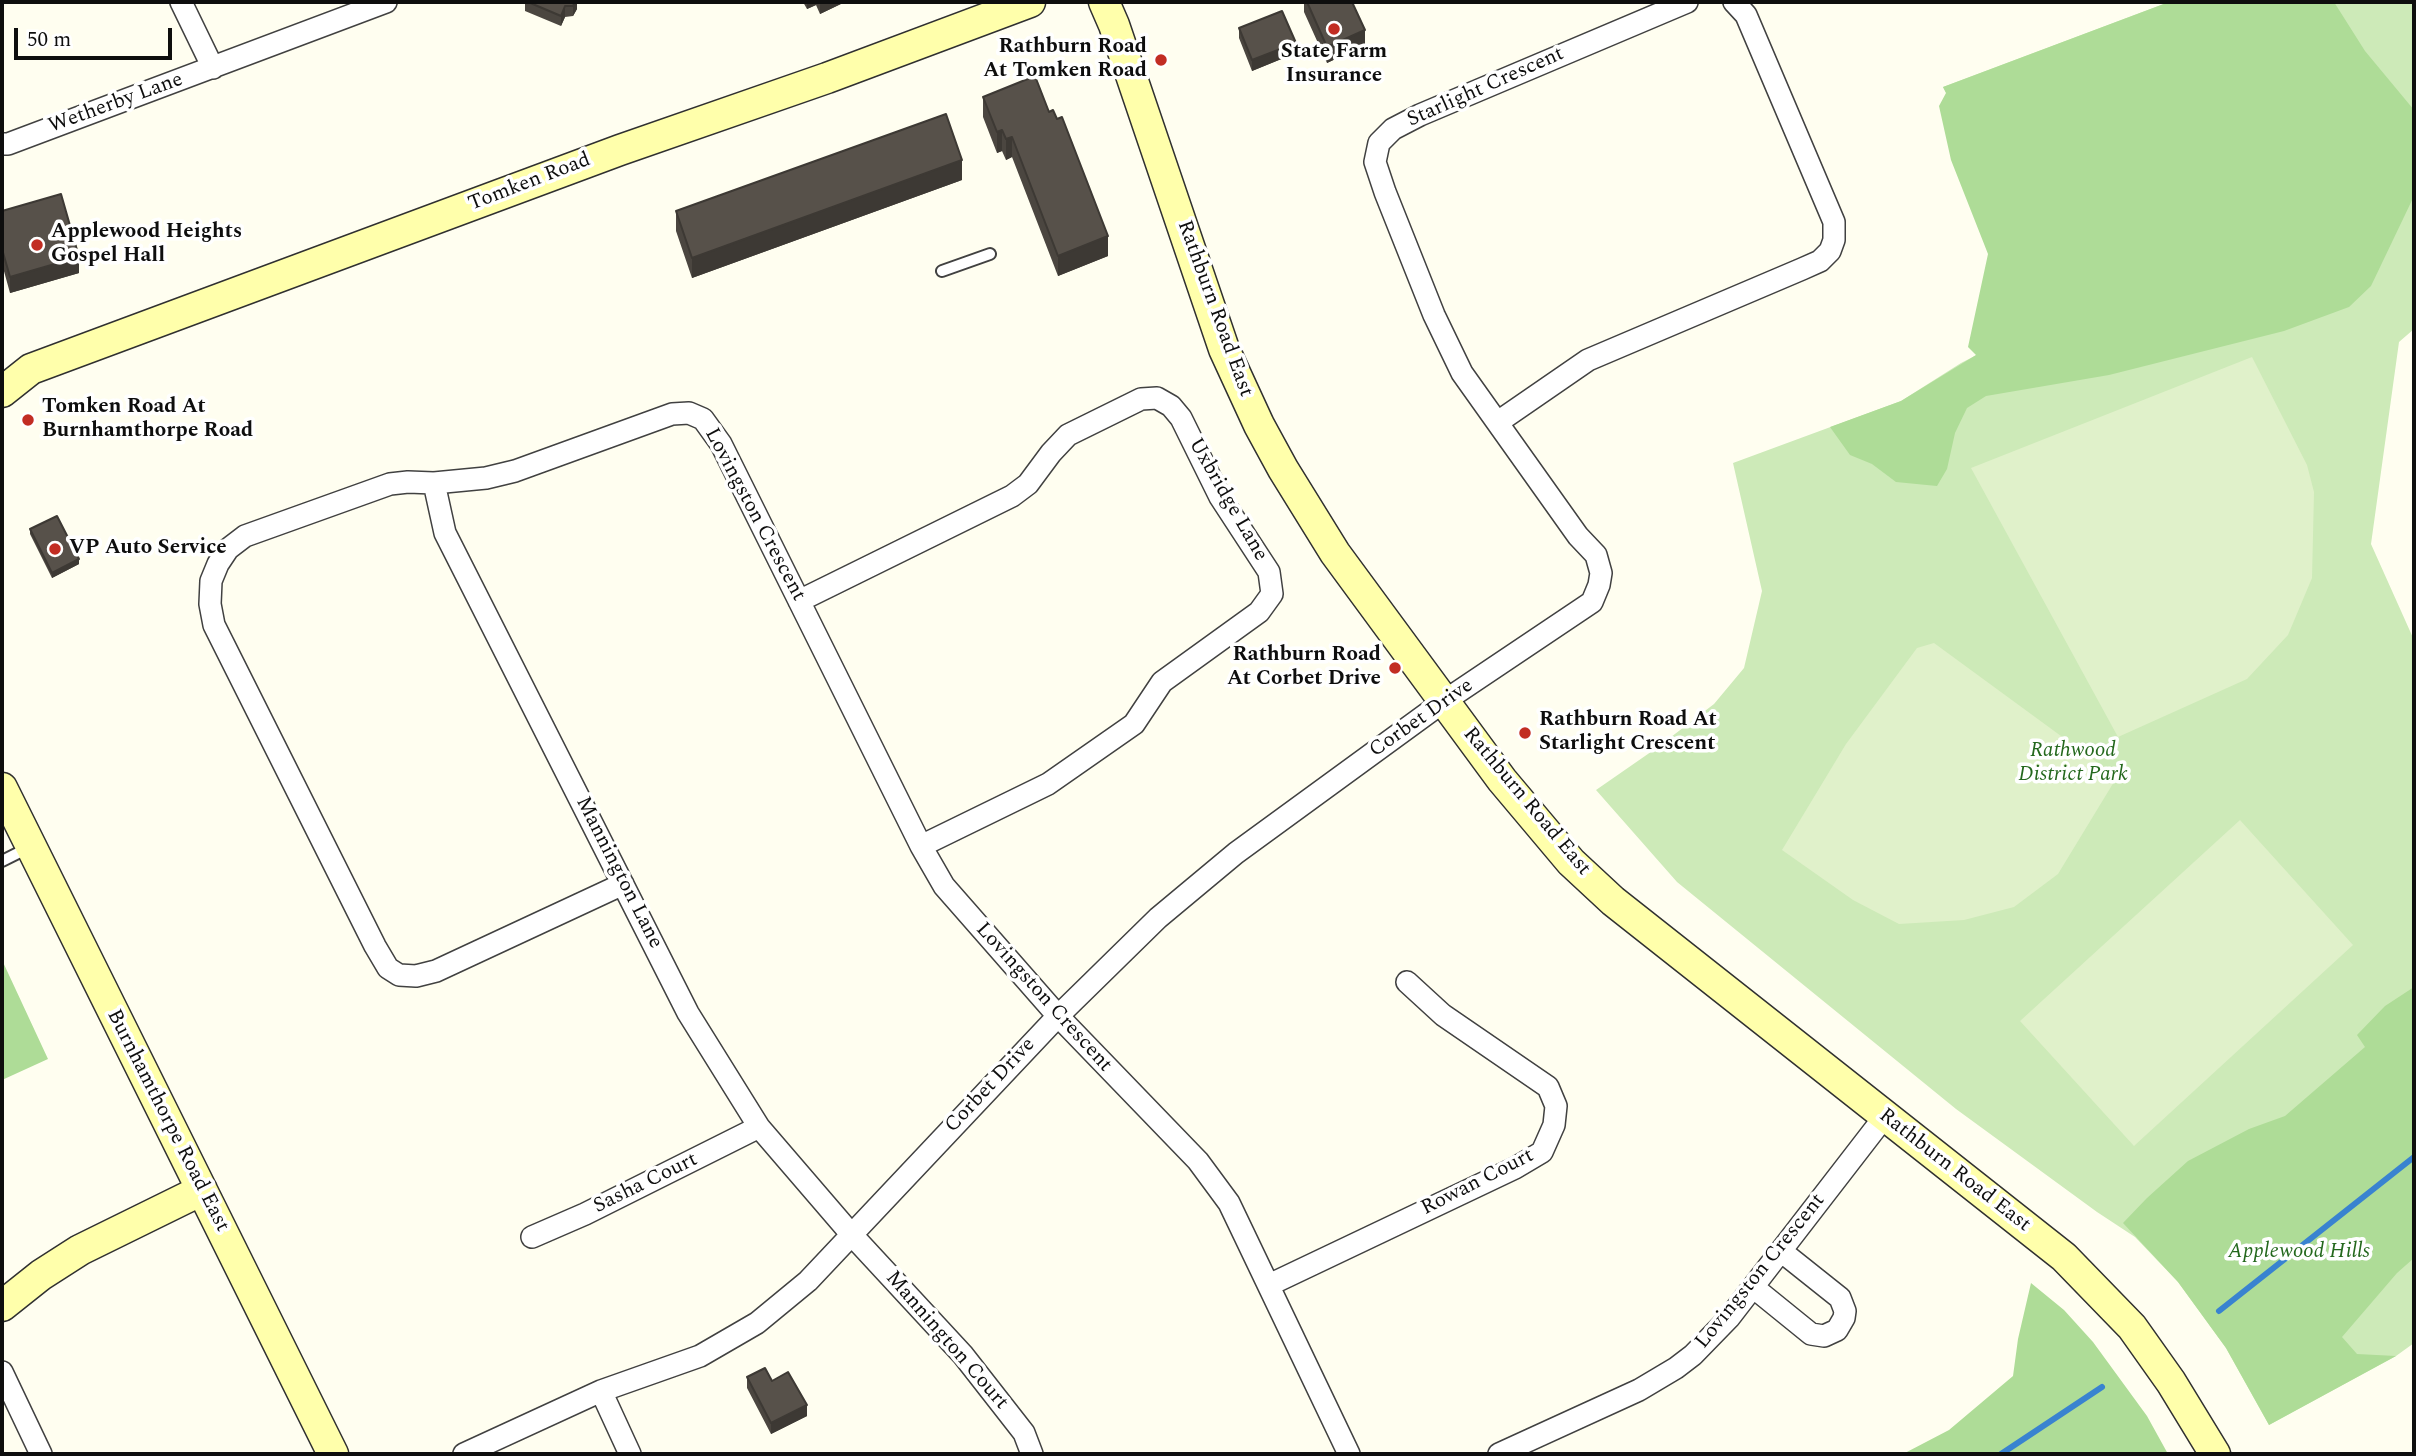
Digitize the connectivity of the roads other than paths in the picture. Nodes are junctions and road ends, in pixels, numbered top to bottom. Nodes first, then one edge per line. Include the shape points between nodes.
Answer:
1 (181, 2) edge
2 (386, 2) edge
3 (1030, 2) edge
4 (1104, 2) edge
5 (1687, 2) edge
6 (1734, 2) edge
7 (213, 68) junction
8 (2, 144) edge
9 (990, 254) dead end
10 (942, 271) dead end
11 (16, 370) edge
12 (2, 392) edge
13 (1498, 422) junction
14 (434, 483) junction
15 (799, 601) junction
16 (1494, 668) joint
17 (1443, 702) junction
18 (2, 788) edge
19 (920, 846) junction
20 (30, 847) junction
21 (2, 861) edge
22 (624, 884) junction
23 (1407, 982) dead end
24 (1058, 1016) junction
25 (1885, 1116) junction
26 (759, 1127) junction
27 (202, 1190) junction
28 (851, 1234) junction
29 (532, 1237) dead end
30 (1781, 1251) junction
31 (1269, 1285) junction
32 (1753, 1287) junction
33 (2, 1306) edge
34 (2, 1372) edge
35 (601, 1391) junction
36 (41, 1454) edge
37 (333, 1454) edge
38 (464, 1454) edge
39 (630, 1454) edge
40 (1032, 1454) edge
41 (1349, 1454) edge
42 (1499, 1454) edge
43 (2215, 1454) edge

1 - 7 street
2 - 7 street, Wetherby Lane
3 - 11 street, Tomken Road
4 - 17 street, Rathburn Road East via 1224,349 1259,425 1335,553
5 - 13 street, Starlight Crescent via 1420,115 1393,129 1379,143 1375,162 1434,315 1462,373
6 - 13 street via 1746,15 1834,222 1830,251 1820,261 1588,360
7 - 8 street, Wetherby Lane
9 - 10 lane
11 - 12 street, Tomken Road
13 - 16 street, Starlight Crescent via 1596,555 1601,573 1592,602
14 - 15 street, Lovingston Crescent via 515,471 672,414 689,413 703,419 722,444
14 - 22 street, Mannington Lane via 445,533
14 - 22 street, Lovingston Crescent via 390,484 245,536 228,549 211,582 209,604 214,625 375,946 388,968 399,975 436,971
15 - 19 street, Lovingston Crescent
15 - 19 street, Uxbridge Lane via 1012,496 1069,435 1141,399 1157,398 1181,418 1220,497 1269,572 1272,594 1259,612 1162,682 1134,724 1048,784
16 - 17 street, Corbet Drive
17 - 24 street, Corbet Drive via 1236,853 1158,918
17 - 25 street, Rathburn Road East via 1571,862 1613,901
18 - 20 street, Burnhamthorpe Road East
19 - 24 street, Lovingston Crescent via 944,886
20 - 21 lane
20 - 27 street, Burnhamthorpe Road East
22 - 26 street, Mannington Lane via 688,1013
23 - 31 street, Rowan Court via 1443,1015 1548,1087 1556,1106 1554,1125 1542,1152
24 - 28 street, Corbet Drive
24 - 31 street, Lovingston Crescent via 1198,1161 1229,1203
25 - 30 street, Lovingston Crescent
25 - 43 street, Rathburn Road East via 2064,1257 2102,1294 2171,1382
26 - 28 street, Mannington Lane
26 - 29 street, Sasha Court
27 - 33 street via 80,1250
27 - 37 street, Burnhamthorpe Road East
28 - 35 street, Corbet Drive via 808,1281 757,1323 700,1356
28 - 40 street, Mannington Court via 963,1355 1024,1433
30 - 32 street, Lovingston Crescent
30 - 32 street via 1840,1298 1845,1311 1837,1330 1824,1336 1811,1334
31 - 41 street, Lovingston Crescent
32 - 42 street, Lovingston Crescent via 1712,1338 1676,1368 1639,1390
34 - 36 street
35 - 38 street, Corbet Drive
35 - 39 street

